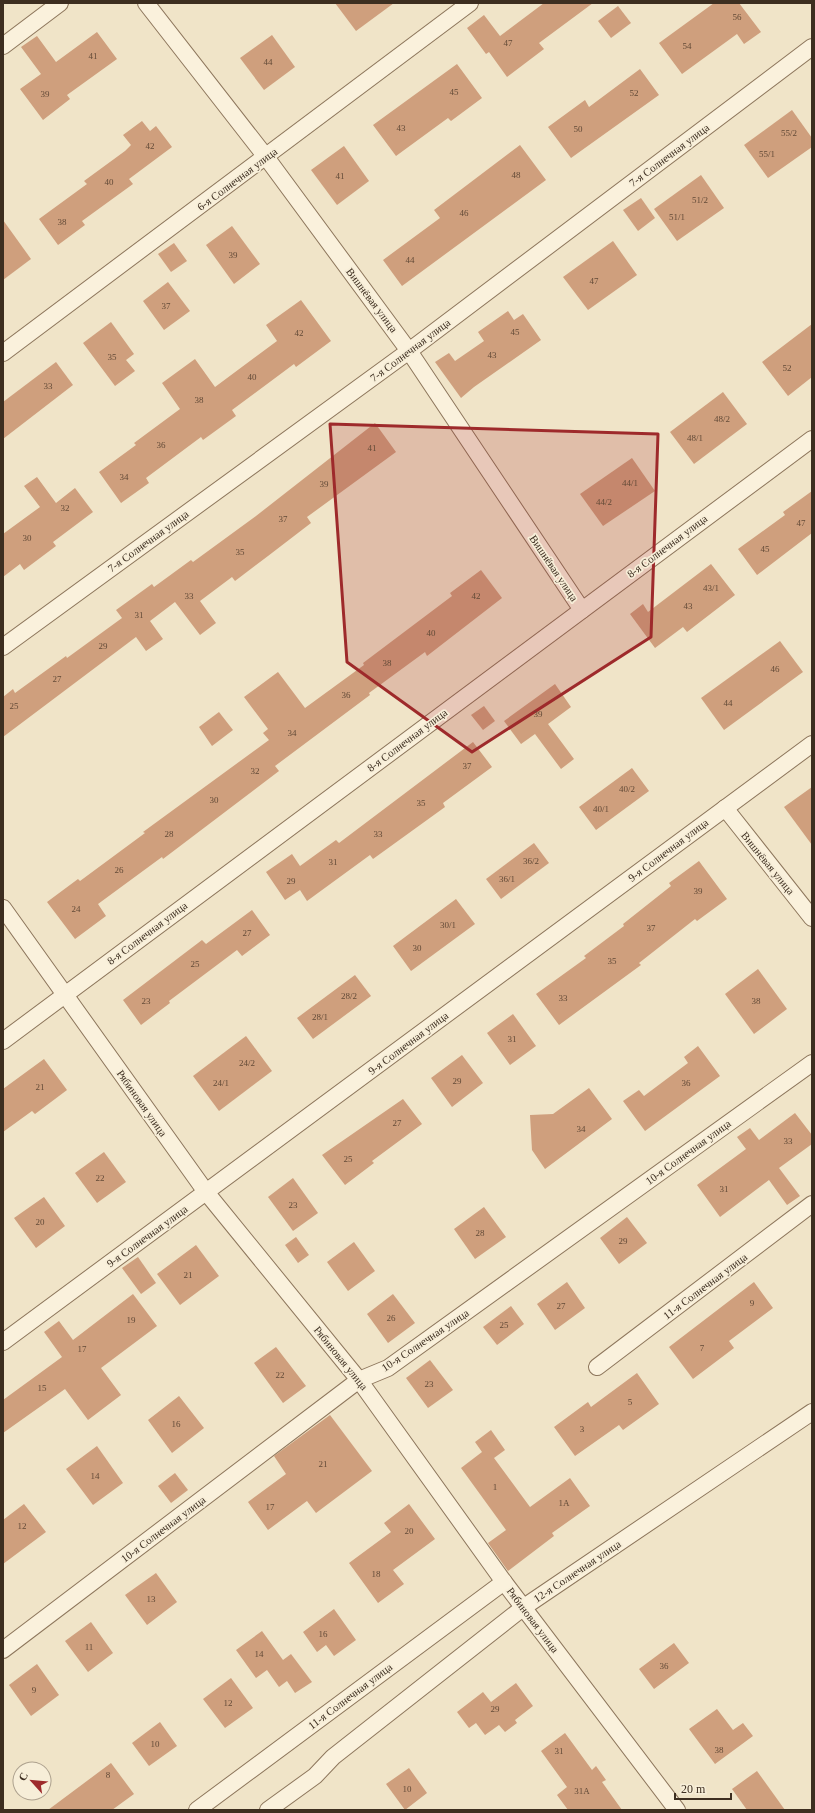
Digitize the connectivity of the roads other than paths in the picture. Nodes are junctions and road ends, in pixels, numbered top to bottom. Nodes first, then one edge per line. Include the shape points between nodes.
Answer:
1 (60, 3) edge
2 (146, 3) edge
3 (470, 3) edge
4 (3, 46) edge
5 (812, 47) edge
6 (266, 157) junction
7 (409, 351) junction
8 (3, 353) edge
9 (812, 439) edge
10 (582, 610) junction
11 (3, 647) edge
12 (812, 744) edge
13 (725, 808) junction
14 (3, 908) edge
15 (812, 918) edge
16 (66, 994) junction
17 (3, 1041) edge
18 (812, 1063) edge
19 (206, 1192) junction
20 (812, 1204) edge
21 (3, 1342) edge
22 (597, 1367) dead end
23 (359, 1380) junction
24 (812, 1412) edge
25 (504, 1582) junction
26 (524, 1608) junction
27 (3, 1650) edge
28 (197, 1810) edge
29 (268, 1810) edge
30 (677, 1810) edge

1 - 4 street
2 - 6 street, Вишнёвая улица
3 - 6 street, 6-я Солнечная улица
5 - 7 street, 7-я Солнечная улица
6 - 7 street, Вишнёвая улица
6 - 8 street, 6-я Солнечная улица
7 - 10 street, Вишнёвая улица
7 - 11 street, 7-я Солнечная улица
9 - 10 street, 8-я Солнечная улица
10 - 16 street, 8-я Солнечная улица
12 - 13 street, 9-я Солнечная улица
13 - 15 street, Вишнёвая улица
13 - 19 street, 9-я Солнечная улица
14 - 16 street, Рябиновая улица
16 - 17 street, 8-я Солнечная улица
16 - 19 street, Рябиновая улица
18 - 23 street, 10-я Солнечная улица via 388,1368
19 - 21 street, 9-я Солнечная улица
19 - 23 street, Рябиновая улица
20 - 22 street, 11-я Солнечная улица
23 - 25 street, Рябиновая улица
23 - 27 street, 10-я Солнечная улица
24 - 26 street, 12-я Солнечная улица
25 - 26 street, Рябиновая улица
25 - 28 street, 11-я Солнечная улица
26 - 29 street, 12-я Солнечная улица via 333,1757 315,1776
26 - 30 street, Рябиновая улица

